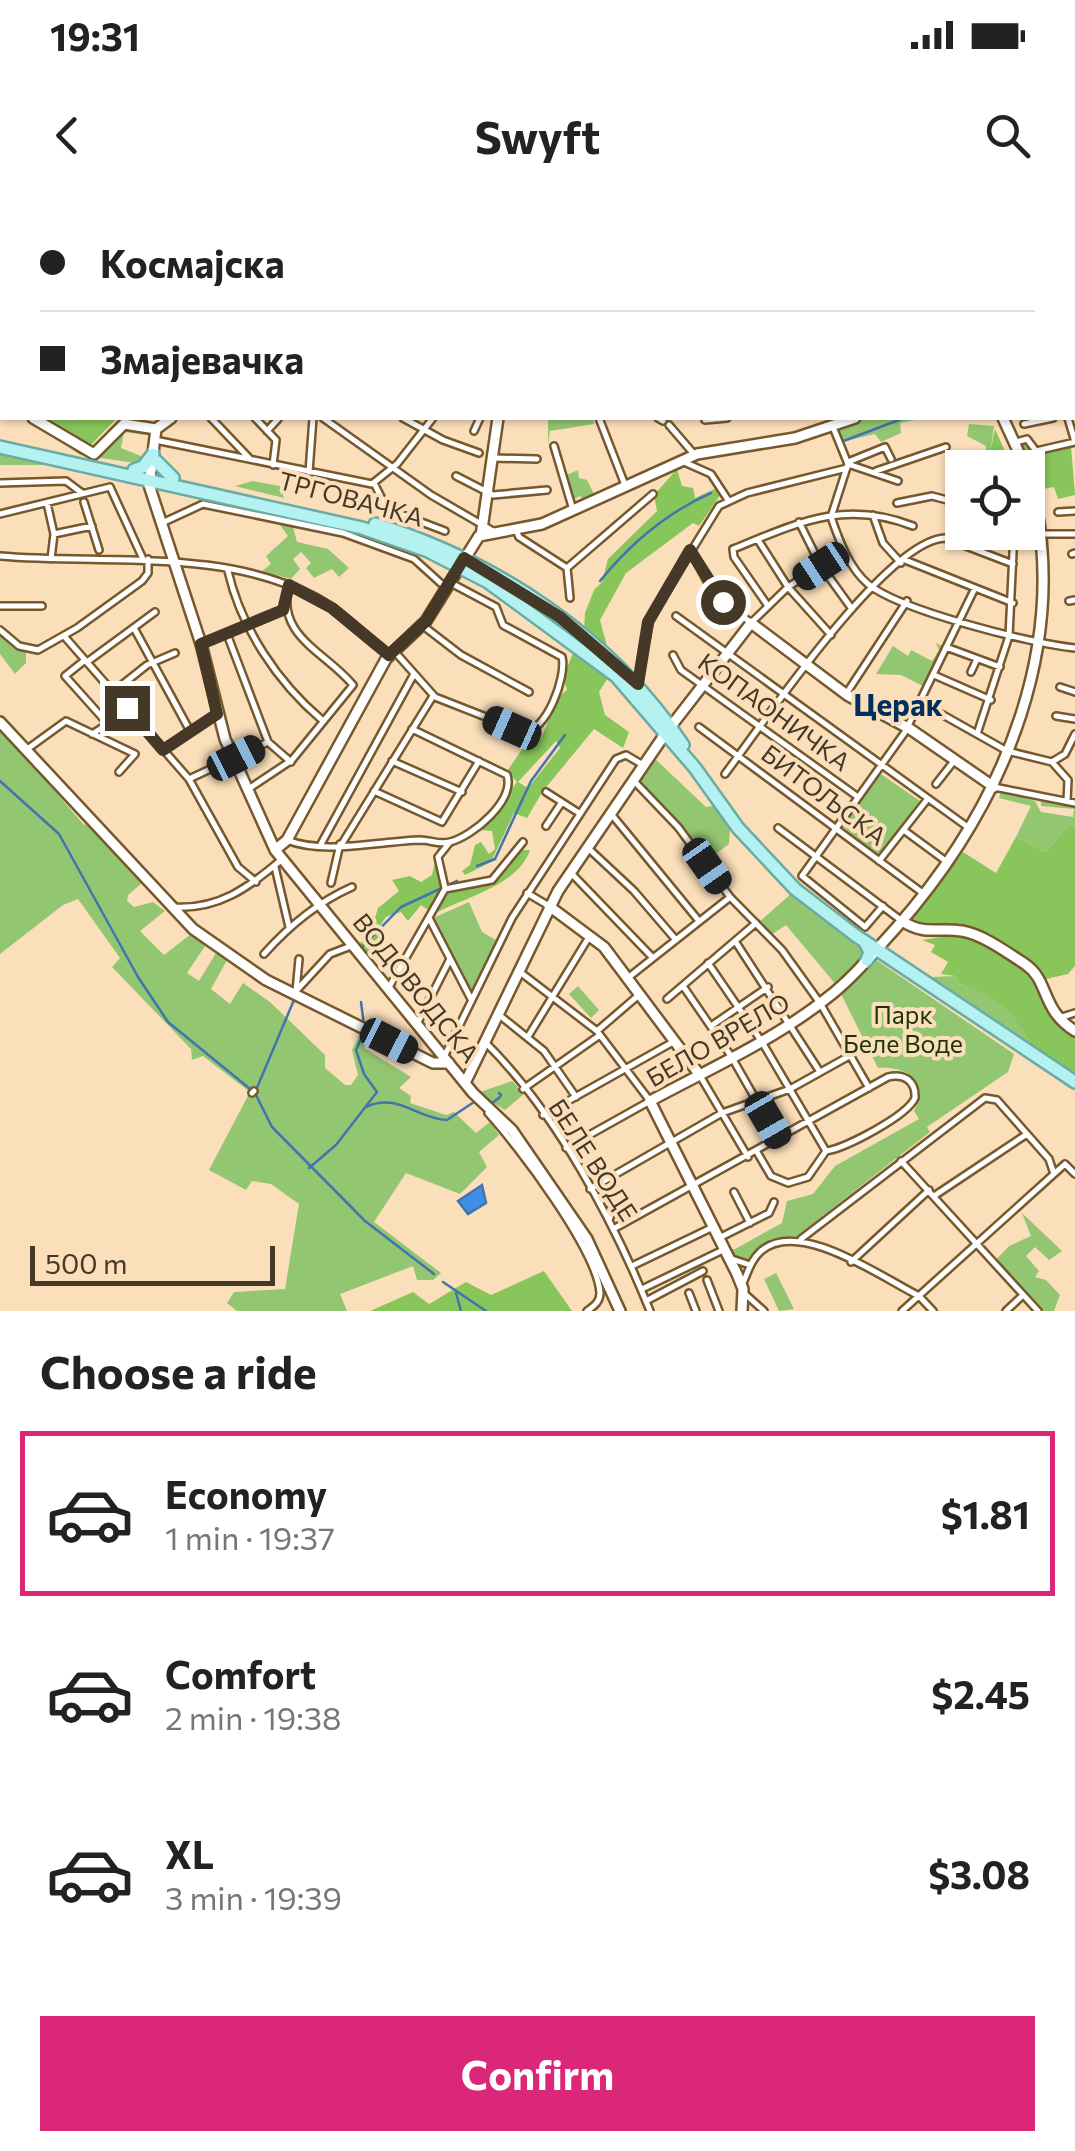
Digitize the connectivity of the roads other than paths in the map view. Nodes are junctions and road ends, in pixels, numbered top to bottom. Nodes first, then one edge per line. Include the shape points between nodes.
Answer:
1 (23, 200) edge
2 (46, 200) edge
3 (36, 420) edge
4 (168, 420) edge
5 (212, 420) edge
6 (257, 420) edge
7 (278, 420) edge
8 (313, 420) edge
9 (329, 420) edge
10 (406, 420) edge
11 (432, 420) edge
12 (479, 420) edge
13 (498, 420) edge
14 (600, 420) edge
15 (705, 420) edge
16 (849, 420) edge
17 (1004, 420) edge
18 (1043, 420) edge
19 (663, 421) edge
20 (1024, 424) dead end
21 (832, 426) junction
22 (158, 428) junction
23 (266, 430) junction
24 (706, 430) dead end
25 (425, 431) junction
26 (474, 431) dead end
27 (160, 441) junction
28 (1016, 442) junction
29 (1075, 442) edge
30 (0, 444) edge
31 (554, 446) dead end
32 (946, 447) dead end
33 (1019, 450) edge
34 (479, 453) dead end
35 (242, 454) junction
36 (694, 456) junction
37 (493, 458) junction
38 (891, 459) dead end
39 (538, 460) dead end
40 (682, 460) junction
41 (848, 464) junction
42 (273, 465) junction
43 (394, 468) junction
44 (134, 470) junction
45 (876, 470) junction
46 (152, 471) junction
47 (308, 472) junction
48 (456, 476) dead end
49 (898, 481) dead end
50 (170, 482) junction
51 (0, 483) edge
52 (374, 483) junction
53 (625, 486) junction
54 (548, 490) dead end
55 (489, 494) junction
56 (653, 494) dead end
57 (83, 498) junction
58 (204, 498) junction
59 (945, 499) edge
60 (728, 500) junction
61 (157, 502) junction
62 (47, 503) junction
63 (897, 503) dead end
64 (573, 510) junction
65 (1075, 511) edge
66 (1058, 512) dead end
67 (0, 514) edge
68 (873, 515) junction
69 (831, 516) junction
70 (799, 522) junction
71 (162, 523) junction
72 (92, 526) junction
73 (913, 526) dead end
74 (516, 530) junction
75 (445, 531) dead end
76 (481, 531) junction
77 (54, 534) junction
78 (1045, 534) edge
79 (1075, 534) edge
80 (758, 540) junction
81 (1045, 544) edge
82 (99, 550) dead end
83 (690, 550) junction
84 (1014, 550) edge
85 (0, 556) edge
86 (146, 559) junction
87 (51, 560) junction
88 (174, 561) junction
89 (462, 562) junction
90 (903, 562) junction
91 (1014, 564) junction
92 (821, 566) junction
93 (567, 568) junction
94 (228, 571) junction
95 (289, 585) junction
96 (449, 586) junction
97 (788, 587) junction
98 (871, 587) junction
99 (974, 588) junction
100 (506, 593) junction
101 (570, 598) dead end
102 (908, 601) junction
103 (1013, 603) junction
104 (0, 606) edge
105 (42, 606) dead end
106 (768, 606) junction
107 (496, 607) junction
108 (852, 609) junction
109 (283, 610) junction
110 (156, 612) dead end
111 (676, 616) dead end
112 (959, 621) junction
113 (752, 623) junction
114 (248, 624) junction
115 (422, 626) junction
116 (134, 628) junction
117 (0, 630) edge
118 (227, 634) junction
119 (831, 634) junction
120 (574, 635) junction
121 (64, 636) junction
122 (1009, 636) junction
123 (201, 644) junction
124 (1044, 645) junction
125 (946, 647) junction
126 (1075, 648) edge
127 (391, 653) junction
128 (175, 654) dead end
129 (673, 655) dead end
130 (727, 656) junction
131 (977, 659) junction
132 (86, 661) junction
133 (153, 662) junction
134 (608, 663) junction
135 (807, 665) junction
136 (1001, 668) junction
137 (972, 672) dead end
138 (414, 674) junction
139 (933, 674) junction
140 (638, 684) junction
141 (703, 686) junction
142 (1060, 687) dead end
143 (113, 692) junction
144 (529, 692) dead end
145 (1075, 692) edge
146 (846, 694) junction
147 (432, 696) junction
148 (783, 696) junction
149 (990, 700) junction
150 (920, 702) junction
151 (217, 714) junction
152 (1056, 716) dead end
153 (322, 720) junction
154 (1075, 720) edge
155 (0, 722) edge
156 (699, 727) dead end
157 (761, 727) junction
158 (907, 727) junction
159 (412, 729) junction
160 (668, 730) junction
161 (190, 731) junction
162 (92, 734) junction
163 (977, 734) junction
164 (1075, 734) edge
165 (268, 742) junction
166 (26, 750) junction
167 (163, 750) junction
168 (1010, 752) junction
169 (738, 756) junction
170 (232, 760) junction
171 (392, 761) junction
172 (479, 761) junction
173 (290, 762) junction
174 (954, 762) junction
175 (1052, 762) junction
176 (643, 765) junction
177 (880, 766) junction
178 (119, 772) dead end
179 (725, 774) dead end
180 (188, 780) junction
181 (633, 780) junction
182 (936, 784) dead end
183 (994, 786) junction
184 (247, 790) junction
185 (374, 791) junction
186 (462, 792) junction
187 (546, 792) dead end
188 (858, 796) junction
189 (927, 800) junction
190 (562, 802) junction
191 (1071, 802) edge
192 (580, 812) junction
193 (610, 813) junction
194 (546, 826) dead end
195 (778, 828) dead end
196 (836, 828) junction
197 (971, 829) junction
198 (906, 831) junction
199 (450, 842) junction
200 (523, 842) dead end
201 (321, 844) junction
202 (341, 844) junction
203 (587, 846) junction
204 (278, 851) junction
205 (816, 857) junction
206 (879, 861) junction
207 (949, 863) junction
208 (570, 872) junction
209 (256, 882) junction
210 (330, 883) dead end
211 (352, 887) dead end
212 (445, 887) junction
213 (527, 893) junction
214 (924, 894) junction
215 (730, 897) junction
216 (320, 904) junction
217 (549, 906) junction
218 (883, 906) junction
219 (170, 908) junction
220 (429, 918) junction
221 (699, 920) junction
222 (902, 921) junction
223 (756, 923) junction
224 (289, 927) junction
225 (591, 935) junction
226 (676, 940) junction
227 (735, 941) junction
228 (354, 944) junction
229 (870, 945) junction
230 (264, 954) dead end
231 (653, 958) junction
232 (299, 959) dead end
233 (450, 959) junction
234 (867, 960) joint
235 (708, 963) junction
236 (518, 970) junction
237 (630, 977) junction
238 (683, 986) junction
239 (768, 987) junction
240 (388, 989) junction
241 (294, 993) junction
242 (642, 993) junction
243 (556, 996) junction
244 (471, 999) junction
245 (666, 999) dead end
246 (820, 1003) junction
247 (739, 1008) junction
248 (1075, 1013) edge
249 (498, 1014) junction
250 (1056, 1018) junction
251 (792, 1022) junction
252 (417, 1024) junction
253 (711, 1026) junction
254 (1075, 1031) edge
255 (598, 1033) junction
256 (529, 1035) junction
257 (761, 1040) junction
258 (675, 1041) junction
259 (485, 1042) junction
260 (851, 1055) junction
261 (731, 1056) junction
262 (446, 1060) junction
263 (557, 1066) junction
264 (628, 1068) junction
265 (820, 1072) junction
266 (699, 1074) junction
267 (465, 1082) junction
268 (1075, 1082) edge
269 (870, 1088) junction
270 (523, 1089) junction
271 (790, 1089) junction
272 (576, 1097) junction
273 (650, 1101) junction
274 (757, 1101) junction
275 (722, 1113) junction
276 (494, 1115) junction
277 (542, 1115) junction
278 (810, 1122) junction
279 (1027, 1134) junction
280 (779, 1140) junction
281 (671, 1143) junction
282 (566, 1148) junction
283 (826, 1150) junction
284 (757, 1152) junction
285 (748, 1157) junction
286 (901, 1161) junction
287 (1054, 1174) junction
288 (1075, 1174) edge
289 (694, 1186) junction
290 (590, 1189) junction
291 (734, 1192) dead end
292 (932, 1193) junction
293 (774, 1202) dead end
294 (612, 1204) dead end
295 (750, 1223) junction
296 (613, 1224) junction
297 (714, 1227) junction
298 (720, 1238) junction
299 (801, 1239) junction
300 (978, 1244) junction
301 (727, 1254) junction
302 (851, 1262) junction
303 (632, 1266) junction
304 (704, 1271) dead end
305 (744, 1271) junction
306 (707, 1280) dead end
307 (743, 1289) junction
308 (641, 1290) junction
309 (688, 1293) dead end
310 (1024, 1295) junction
311 (919, 1296) junction
312 (646, 1302) junction
313 (587, 1311) edge
314 (620, 1311) edge
315 (650, 1311) edge
316 (696, 1311) edge
317 (719, 1311) edge
318 (742, 1311) edge
319 (764, 1311) edge
320 (902, 1311) edge
321 (932, 1311) edge
322 (1006, 1311) edge
323 (1038, 1311) edge

1 - 2 street
3 - 22 street via 84,450 100,452 128,423
4 - 22 street
5 - 35 street
6 - 23 street
7 - 23 street
8 - 47 street
9 - 43 street
10 - 25 street
11 - 25 street
12 - 26 street
13 - 37 street
14 - 53 street
15 - 24 street
16 - 21 street
17 - 28 street
18 - 20 street
19 - 36 street
21 - 36 street
21 - 41 street
22 - 27 street
22 - 46 street
23 - 42 street via 276,442
25 - 34 street
25 - 43 street
27 - 35 street
27 - 46 street
28 - 29 street via 1027,439 1036,451
28 - 33 street
30 - 44 main road
30 - 46 main road
31 - 64 street
32 - 45 street
35 - 42 street
36 - 40 street
37 - 39 street
37 - 55 street
38 - 41 street via 885,446
40 - 53 street
40 - 60 street via 711,474
41 - 45 street
41 - 60 street
41 - 69 street
42 - 47 street
43 - 52 street
43 - 76 street
44 - 46 main road
44 - 46 main road
45 - 49 street
46 - 50 main road, ТРГОВАЧКА
46 - 50 main road
46 - 61 street, ВОДОВОДСКА
47 - 52 street
48 - 55 street
50 - 58 main road, ТРГОВАЧКА
50 - 61 main road
50 - 89 main road, ТРГОВАЧКА via 374,524
51 - 57 street via 66,480
52 - 75 street via 386,509
53 - 64 street
54 - 55 street
55 - 76 street
56 - 93 street
57 - 62 street
57 - 72 street
57 - 86 street via 109,487
58 - 71 street
58 - 89 main road, ТРГОВАЧКА via 368,530
58 - 96 street, ТРГОВАЧКА via 370,541 417,560
59 - 63 street
60 - 83 street
61 - 71 street, ВОДОВОДСКА
62 - 67 street
62 - 77 street
64 - 74 street
65 - 66 street
68 - 69 street
68 - 73 street
68 - 90 street via 883,543
69 - 70 street
69 - 98 street via 847,556
70 - 80 street
70 - 92 street
71 - 88 street, ВОДОВОДСКА
72 - 77 street
72 - 82 street
74 - 76 street
74 - 93 street
76 - 89 street
77 - 87 street
78 - 79 street
80 - 97 street
80 - 106 street via 732,554
81 - 124 street
83 - 113 street via 713,592
83 - 140 street via 648,622
84 - 91 street
85 - 87 street
86 - 87 street
86 - 88 street
86 - 121 street via 145,578
88 - 94 street
88 - 123 street, ВОДОВОДСКА
89 - 96 street
89 - 100 main road, ТРГОВАЧКА
89 - 120 main road, ТРГОВАЧКА via 512,585
90 - 91 street via 945,538
90 - 98 street
90 - 99 street
91 - 103 street
92 - 97 street
92 - 108 street
93 - 101 street
94 - 95 street
94 - 114 street
95 - 109 street
95 - 127 street
96 - 107 street, ТРГОВАЧКА
96 - 115 street
97 - 106 street
97 - 119 street
98 - 102 street
98 - 108 street
99 - 103 street
99 - 112 street
100 - 107 street
100 - 120 main road, ТРГОВАЧКА
102 - 112 street
102 - 146 street
103 - 122 street
104 - 105 street
106 - 113 street
107 - 147 street, ТРГОВАЧКА via 502,624 562,656 554,697 529,733
108 - 119 street
109 - 114 street
109 - 153 street via 316,652 354,684
110 - 116 street
111 - 130 street
112 - 122 street
112 - 125 street
113 - 130 street
113 - 135 street
114 - 118 street
114 - 153 street via 278,673
115 - 127 street
115 - 144 street
116 - 132 street
116 - 133 street
117 - 121 street via 33,650
118 - 123 street
118 - 165 street
119 - 135 street
120 - 134 main road, ТРГОВАЧКА
121 - 132 street
122 - 124 street
122 - 136 street
123 - 151 street, ВОДОВОДСКА
124 - 126 street
124 - 168 street
125 - 131 street
125 - 139 street
127 - 138 street
127 - 204 street
128 - 133 street
129 - 141 street, КОПАОНИЧКА
130 - 141 street
130 - 148 street
131 - 136 street
131 - 137 street
132 - 143 street
132 - 162 street via 66,676 108,724
133 - 143 street
133 - 161 street
134 - 140 main road, ТРГОВАЧКА
134 - 160 main road, ТРГОВАЧКА
135 - 146 street
135 - 148 street
136 - 149 street
138 - 147 street
138 - 201 street
139 - 149 street
139 - 150 street
140 - 160 main road, ТРГОВАЧКА
141 - 157 street, КОПАОНИЧКА
141 - 160 street
142 - 145 street
143 - 167 street
146 - 158 street
147 - 159 street
148 - 157 street
148 - 177 street
149 - 163 street
150 - 158 street
150 - 163 street
151 - 161 street
151 - 170 street, ВОДОВОДСКА
152 - 154 street
153 - 173 street
155 - 166 street
156 - 169 street, БИТОЉСКА
157 - 169 street
157 - 188 street, КОПАОНИЧКА
158 - 174 street
158 - 177 street
159 - 171 street
159 - 172 street
160 - 176 street
160 - 229 main road, ТРГОВАЧКА via 776,871
161 - 167 street
162 - 166 street via 63,721
162 - 178 street via 135,754
163 - 168 street
164 - 175 street
165 - 170 street
165 - 173 street
166 - 219 street
167 - 180 street
168 - 175 street
168 - 183 street
169 - 179 street
169 - 196 street, БИТОЉСКА
170 - 180 street
170 - 184 street, ВОДОВОДСКА
171 - 185 street
171 - 186 street
172 - 186 street
172 - 199 street via 507,775 508,788 486,819
173 - 184 street
174 - 182 street
174 - 183 street
175 - 191 street via 1068,780
176 - 181 street
176 - 192 street via 619,756
177 - 188 street
177 - 189 street
180 - 209 street via 238,867
181 - 193 street
181 - 215 street
183 - 191 street
183 - 197 street
184 - 204 street, ВОДОВОДСКА
185 - 186 street via 440,822
185 - 202 street
187 - 190 street
188 - 196 street
189 - 197 street
189 - 198 street
190 - 192 street
190 - 194 street
192 - 213 street
193 - 203 street
193 - 221 street
195 - 205 street
196 - 205 street
196 - 206 street, БИТОЉСКА
197 - 207 street
198 - 206 street
198 - 207 street
199 - 202 street
199 - 212 street via 438,857
200 - 212 street via 501,873 478,886
201 - 202 street
201 - 204 street
202 - 210 street
203 - 208 street
203 - 226 street
204 - 209 street
204 - 216 street, ВОДОВОДСКА
204 - 224 street, ВОДОВОДСКА
205 - 218 street
205 - 218 street via 802,879 864,926
206 - 214 street, БИТОЉСКА
207 - 214 street
208 - 217 street
208 - 231 street
209 - 219 street via 201,908
211 - 216 street
212 - 220 street
213 - 217 street
213 - 244 street
214 - 222 street
215 - 221 street
215 - 223 street
216 - 224 street, ВОДОВОДСКА
216 - 228 street, ВОДОВОДСКА
217 - 225 street
217 - 236 street
218 - 222 street
219 - 241 street via 232,959
220 - 233 street
220 - 240 street
221 - 226 street
222 - 229 street
222 - 250 street via 925,933 970,933 1022,962 1036,975
223 - 227 street
223 - 246 street
224 - 230 street
225 - 237 street
225 - 243 street
226 - 231 street
227 - 235 street
227 - 239 street
228 - 240 street, ВОДОВОДСКА
228 - 241 street via 328,956
229 - 234 main road
229 - 268 main road, ТРГОВАЧКА
231 - 237 street
232 - 241 street
233 - 244 street
233 - 252 street
234 - 246 street, БЕЛО ВРЕЛО
235 - 238 street
235 - 247 street
236 - 243 street
236 - 249 street
237 - 242 street
238 - 245 street
238 - 253 street
239 - 247 street
239 - 251 street
240 - 252 street, ВОДОВОДСКА
241 - 262 street via 433,1063
242 - 255 street
242 - 258 street
243 - 255 street
243 - 256 street
244 - 262 street
246 - 251 street, БЕЛО ВРЕЛО
246 - 260 street
247 - 253 street
247 - 257 street
248 - 250 street
249 - 256 street
249 - 259 street
250 - 254 street
251 - 257 street, БЕЛО ВРЕЛО
251 - 265 street
252 - 262 street, ВОДОВОДСКА
253 - 261 street
255 - 263 street
255 - 264 street
256 - 263 street
257 - 261 street, БЕЛО ВРЕЛО
257 - 271 street
258 - 264 street
258 - 266 street
259 - 267 street
259 - 270 street, БЕЛЕ ВОДЕ
260 - 265 street
260 - 269 street
261 - 266 street, БЕЛО ВРЕЛО
261 - 274 street
262 - 267 street, ВОДОВОДСКА
263 - 270 street
263 - 272 street
264 - 272 street
264 - 273 street
265 - 271 street
266 - 273 street, БЕЛО ВРЕЛО
266 - 275 street
267 - 276 street, ВОДОВОДСКА
269 - 278 street
269 - 283 street via 904,1077 916,1098 842,1147
270 - 277 street, БЕЛЕ ВОДЕ
271 - 274 street
271 - 278 street
272 - 277 street
273 - 281 street
273 - 282 street, БЕЛО ВРЕЛО
274 - 275 street
274 - 280 street
275 - 281 street
275 - 285 street
276 - 313 street, ВОДОВОДСКА via 583,1248 599,1299
276 - 314 street, ВОДОВОДСКА via 576,1221
277 - 282 street, БЕЛЕ ВОДЕ
278 - 280 street
278 - 283 street
279 - 286 street via 988,1097
279 - 287 street
279 - 292 street
280 - 284 street
281 - 289 street
281 - 290 street
282 - 290 street, БЕЛЕ ВОДЕ
283 - 284 street via 810,1175 788,1184 771,1176
284 - 285 street
285 - 289 street
286 - 292 street
286 - 299 street
287 - 288 street via 1065,1164
287 - 300 street
289 - 296 street
289 - 297 street
290 - 296 street, БЕЛЕ ВОДЕ
291 - 295 street
292 - 300 street
292 - 302 street
293 - 295 street
294 - 296 street
295 - 298 street
296 - 303 street, БЕЛЕ ВОДЕ
297 - 298 street
297 - 303 street
298 - 301 street
299 - 302 street
299 - 305 street via 768,1246
300 - 310 street
300 - 311 street
301 - 305 street
301 - 308 street
302 - 311 street
303 - 308 street, БЕЛЕ ВОДЕ
304 - 312 street
305 - 307 street
306 - 317 street
307 - 318 street
307 - 319 street
308 - 312 street, БЕЛЕ ВОДЕ
309 - 316 street
310 - 322 street
310 - 323 street
311 - 320 street
311 - 321 street
312 - 315 street, БЕЛЕ ВОДЕ

